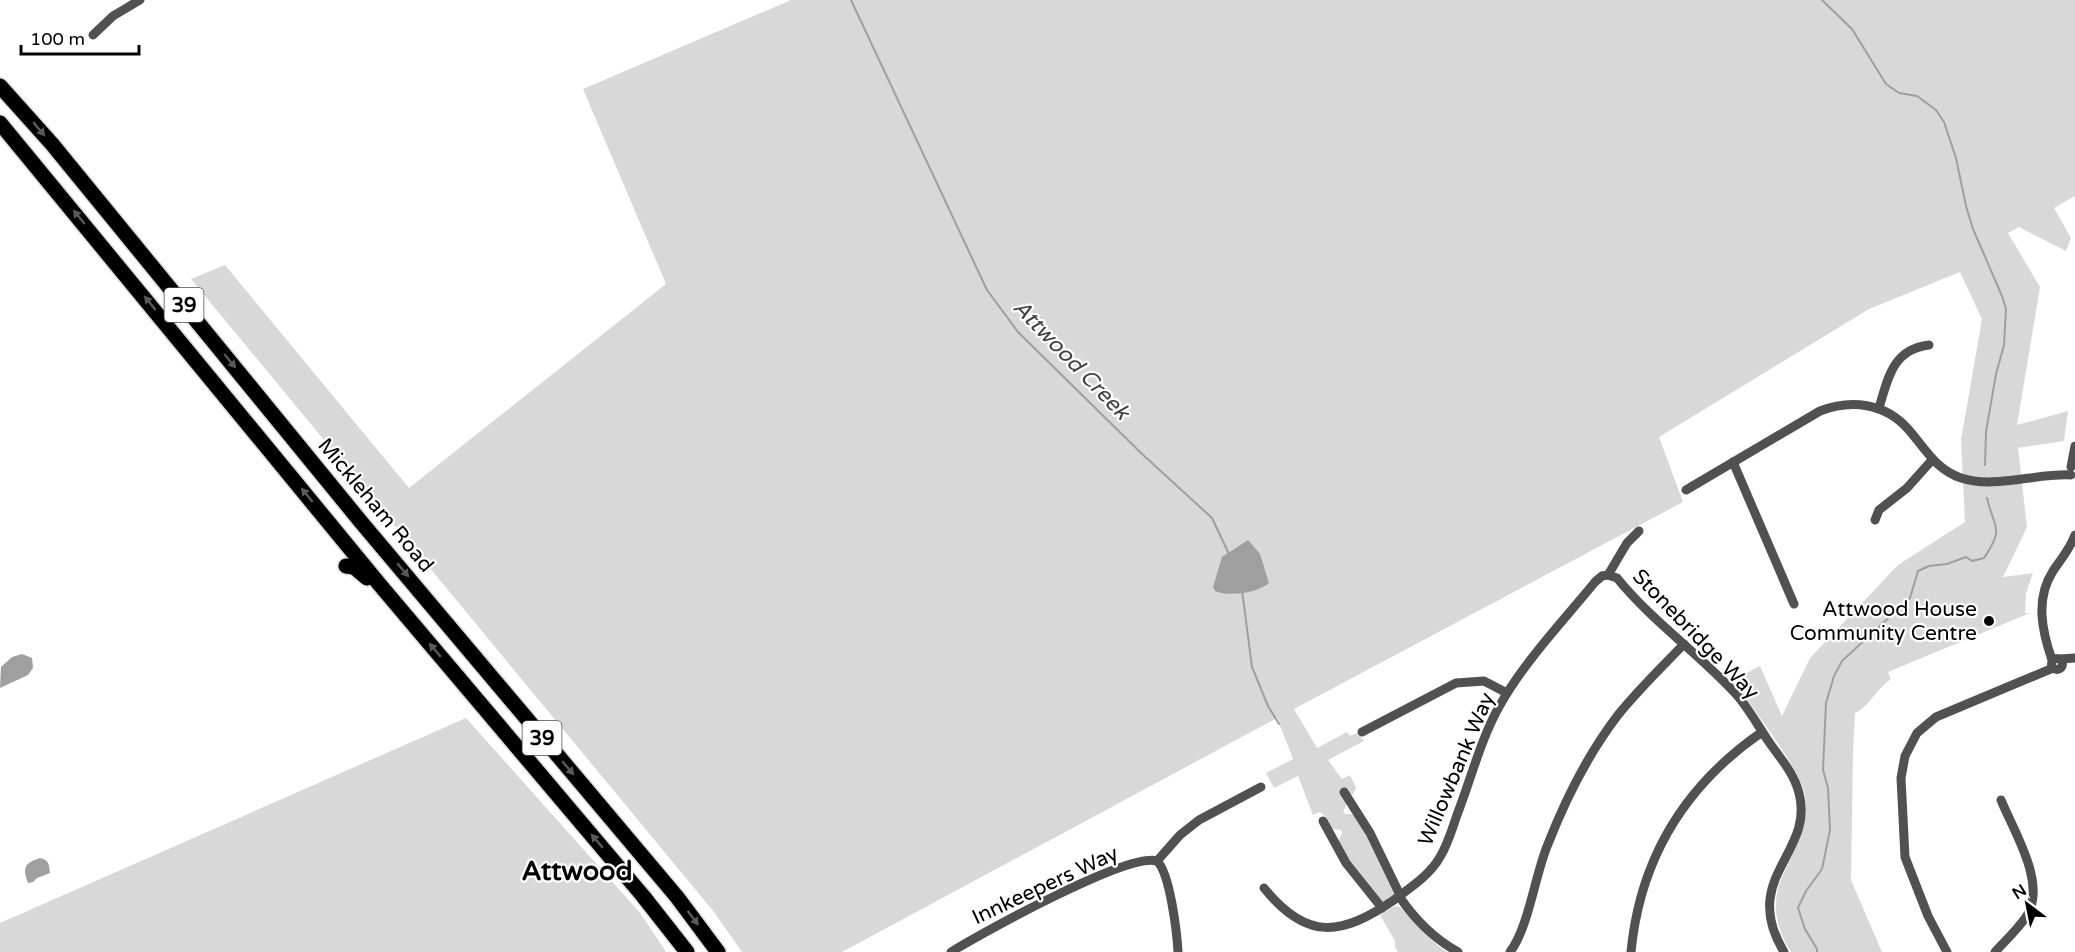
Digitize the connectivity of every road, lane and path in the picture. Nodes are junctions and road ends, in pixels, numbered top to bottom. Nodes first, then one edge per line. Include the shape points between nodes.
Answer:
1 (140, 0) edge
2 (93, 35) dead end
3 (0, 86) edge
4 (0, 123) edge
5 (213, 340) junction
6 (184, 345) junction
7 (1929, 345) dead end
8 (1879, 408) junction
9 (2075, 448) edge
10 (1932, 460) junction
11 (1733, 462) junction
12 (2073, 473) edge
13 (1686, 490) dead end
14 (1875, 520) dead end
15 (1640, 531) dead end
16 (2075, 535) edge
17 (379, 542) junction
18 (352, 557) junction
19 (1608, 575) junction
20 (1794, 604) dead end
21 (1684, 644) junction
22 (2075, 660) edge
23 (2056, 662) junction
24 (1507, 693) junction
25 (1362, 732) dead end
26 (1762, 732) junction
27 (1261, 787) dead end
28 (1344, 792) dead end
29 (2001, 800) dead end
30 (1323, 821) dead end
31 (1157, 861) junction
32 (1264, 888) dead end
33 (1400, 895) junction
34 (1382, 908) junction
35 (1513, 950) edge
36 (687, 952) edge
37 (718, 952) edge
38 (951, 952) edge
39 (1178, 952) edge
40 (1458, 952) edge
41 (1631, 952) edge
42 (1642, 952) edge
43 (1784, 952) edge
44 (1947, 952) edge
45 (1995, 952) edge

1 - 2 street via 113,16
3 -> 5 main road, Mickleham Road / 39
6 -> 4 main road, 39
5 - 6 main road via 197,338
5 -> 17 main road, Mickleham Road / 39
18 -> 6 main road, 39
7 - 8 street via 1911,349 1899,358
8 - 10 street via 1898,419
8 - 11 street via 1861,404 1833,406
9 - 12 street
10 - 12 street via 1970,481
10 - 14 street via 1879,510
11 - 13 street
11 - 20 street
15 - 19 street, Willowbank Way via 1627,543
16 - 23 street via 2044,590 2041,609
17 - 18 main road
17 -> 37 main road, Mickleham Road / 39
36 -> 18 main road, 39 via 644,896
19 - 21 street, Stonebridge Way via 1617,578
19 - 24 street, Willowbank Way via 1590,588
21 - 26 street, Stonebridge Way via 1735,693
21 - 35 street via 1627,703 1588,758 1544,853
22 - 23 street
23 - 44 street via 1936,717 1917,733 1905,756 1901,778 1905,857
24 - 25 street via 1484,681 1456,683
24 - 33 street, Willowbank Way via 1491,724 1441,856 1424,878
26 - 41 street via 1712,773 1669,828 1641,893
26 - 43 street, Stonebridge Way via 1793,778 1801,805 1795,839 1770,893 1773,930
27 - 31 street via 1199,820
28 - 33 street via 1370,833
29 - 45 street via 2032,874 2034,893 2026,916
30 - 34 street via 1346,862
31 - 38 street, Innkeepers Way via 1137,862 1090,879
31 - 39 street via 1164,871 1171,899
32 - 34 street, Willowbank Way via 1285,911 1315,926 1355,923
33 - 34 street, Willowbank Way
33 - 40 street via 1425,928
41 - 42 street

